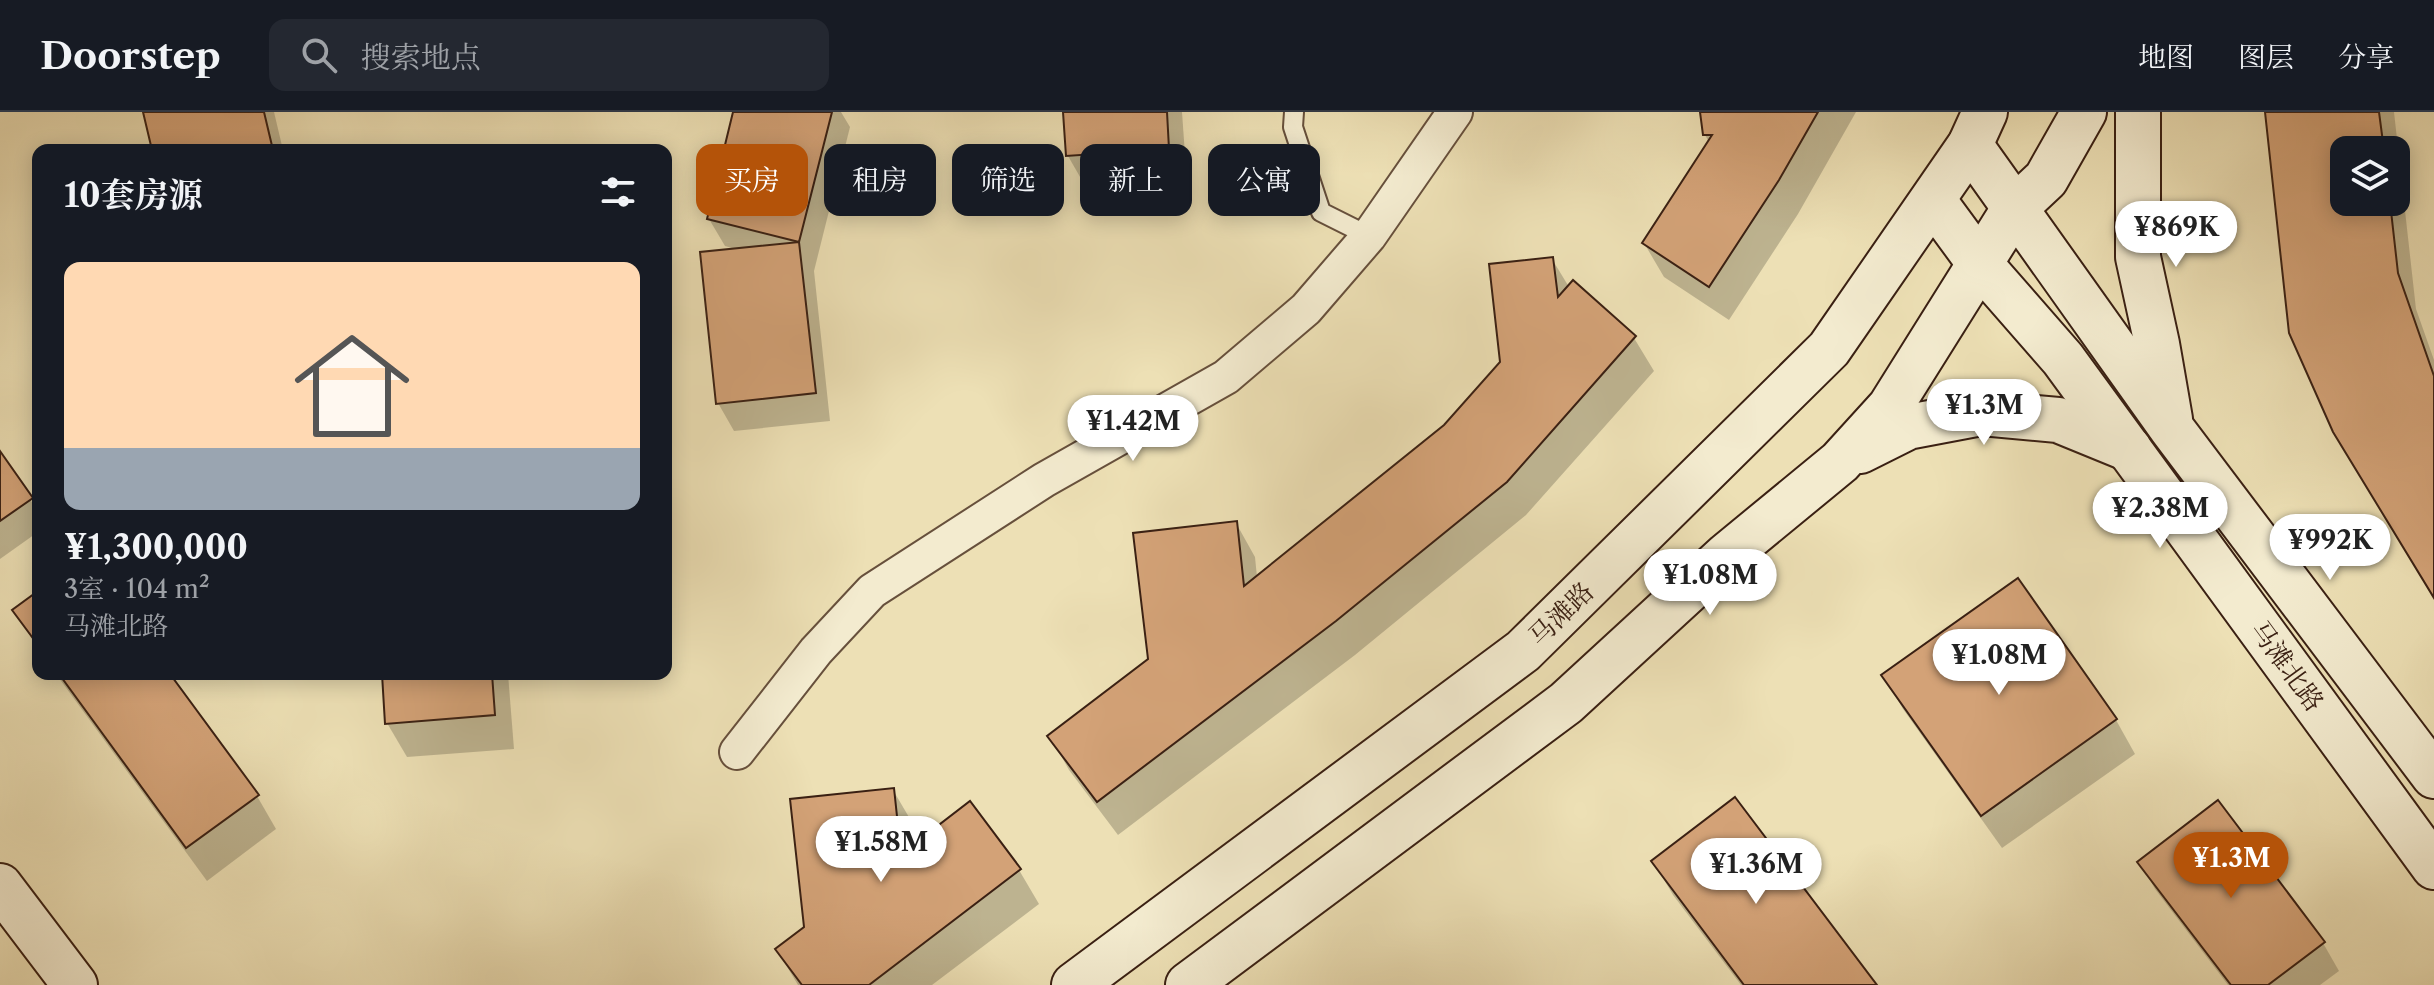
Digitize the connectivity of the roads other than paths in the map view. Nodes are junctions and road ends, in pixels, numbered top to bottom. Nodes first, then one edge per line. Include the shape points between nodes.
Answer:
1 (1294, 112) edge
2 (1455, 112) edge
3 (2084, 112) edge
4 (2138, 112) edge
5 (1977, 128) edge
6 (1933, 200) junction
7 (2014, 209) junction
8 (1369, 236) junction
9 (1980, 264) junction
10 (2172, 429) junction
11 (2129, 449) junction
12 (1840, 462) junction
13 (737, 752) dead end
14 (2434, 776) edge
15 (2434, 867) edge
16 (0, 886) edge
17 (75, 985) edge
18 (1074, 985) edge
19 (1188, 985) edge

1 - 8 lane via 1293,127 1321,212
2 - 8 street
3 - 7 main road via 2046,179
4 - 10 main road via 2138,257
5 - 6 main road, 马滩路
5 - 7 main road, 马滩北路
6 - 9 main road, 马滩北路
6 - 18 main road, 马滩路 via 1829,349 1523,651
7 - 9 main road
7 - 10 main road, 马滩北路
8 - 13 street via 1306,309 1226,377 1044,480 872,591 816,651
9 - 11 main road, 马滩北路 via 2063,359
9 - 12 main road via 1890,407
10 - 14 main road, 马滩北路
11 - 12 main road via 2058,420 1982,413 1908,427
11 - 15 main road, 马滩北路
12 - 19 main road via 1727,555 1566,703
16 - 17 main road

